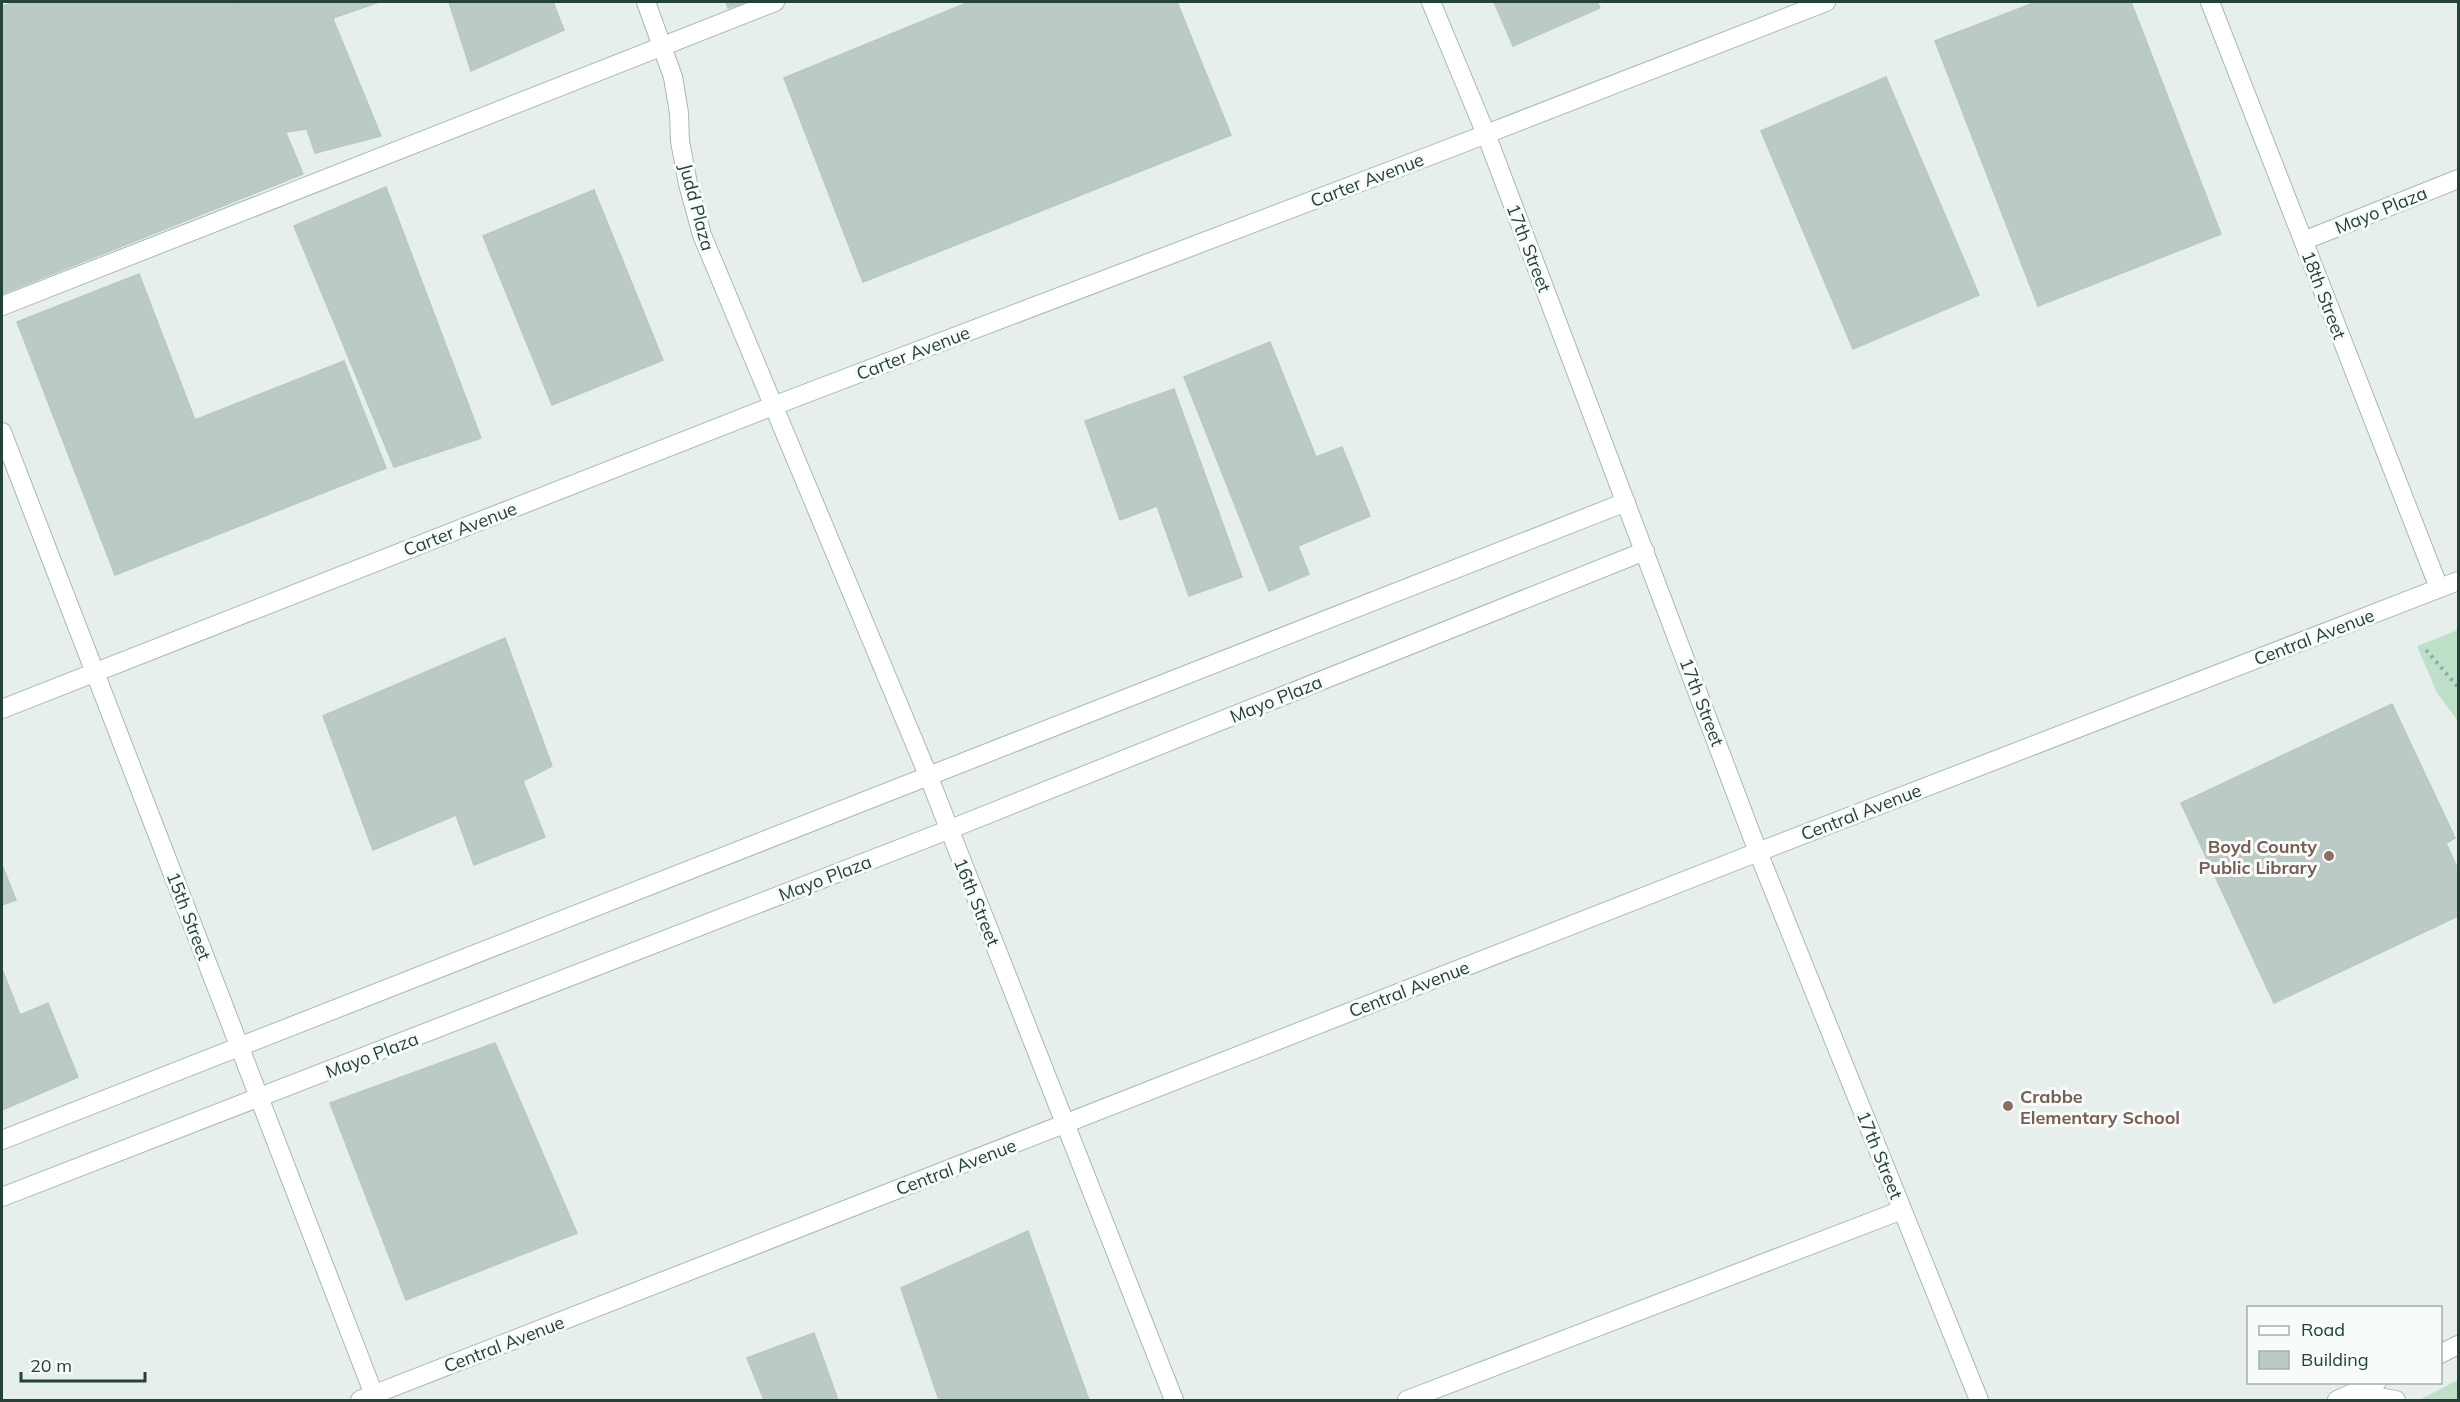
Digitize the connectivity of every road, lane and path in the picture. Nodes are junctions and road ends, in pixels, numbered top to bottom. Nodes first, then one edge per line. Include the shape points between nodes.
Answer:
1 (646, 2) edge
2 (775, 2) edge
3 (1431, 2) edge
4 (1826, 2) edge
5 (2210, 2) edge
6 (662, 44) junction
7 (1486, 134) junction
8 (2458, 179) edge
9 (2303, 241) junction
10 (2, 306) edge
11 (773, 406) junction
12 (2, 432) edge
13 (1626, 502) junction
14 (1645, 551) junction
15 (2458, 580) edge
16 (2439, 588) junction
17 (2426, 650) dead end
18 (95, 672) junction
19 (2458, 687) edge
20 (2, 709) edge
21 (928, 775) junction
22 (948, 830) junction
23 (1758, 852) junction
24 (239, 1046) junction
25 (260, 1098) junction
26 (1066, 1124) junction
27 (2, 1140) edge
28 (2, 1197) edge
29 (1902, 1210) junction
30 (2458, 1346) edge
31 (2442, 1353) edge
32 (2375, 1384) edge
33 (2354, 1393) junction
34 (370, 1399) edge
35 (1174, 1401) edge
36 (1407, 1401) edge
37 (1978, 1401) edge
38 (2337, 1401) edge
39 (2396, 1401) edge

1 - 6 street, Judd Plaza
2 - 6 street
3 - 7 street, 17th Street
4 - 7 street, Carter Avenue
5 - 9 street, 18th Street
6 - 10 street
6 - 11 street, Judd Plaza via 673,77 680,141 702,236
7 - 11 street, Carter Avenue
7 - 13 street, 17th Street
8 - 9 street, Mayo Plaza
9 - 16 street, 18th Street
11 - 18 street, Carter Avenue
11 - 21 street, 16th Street
12 - 18 street, 15th Street
13 - 14 street, 17th Street
13 - 21 street
14 - 22 street, Mayo Plaza
14 - 23 street, 17th Street
15 - 16 street, Central Avenue
16 - 23 street, Central Avenue
17 - 19 path
18 - 20 street, Carter Avenue
18 - 24 street, 15th Street
21 - 22 street, 16th Street
21 - 24 street
22 - 25 street, Mayo Plaza
22 - 26 street, 16th Street
23 - 26 street, Central Avenue
23 - 29 street, 17th Street
24 - 25 street, 15th Street
24 - 27 street
25 - 28 street, Mayo Plaza
25 - 34 street, 15th Street
26 - 34 street, Central Avenue
26 - 35 street, 16th Street
29 - 36 street
29 - 37 street, 17th Street
30 - 31 street
32 - 33 street
33 - 38 street
33 - 39 street

